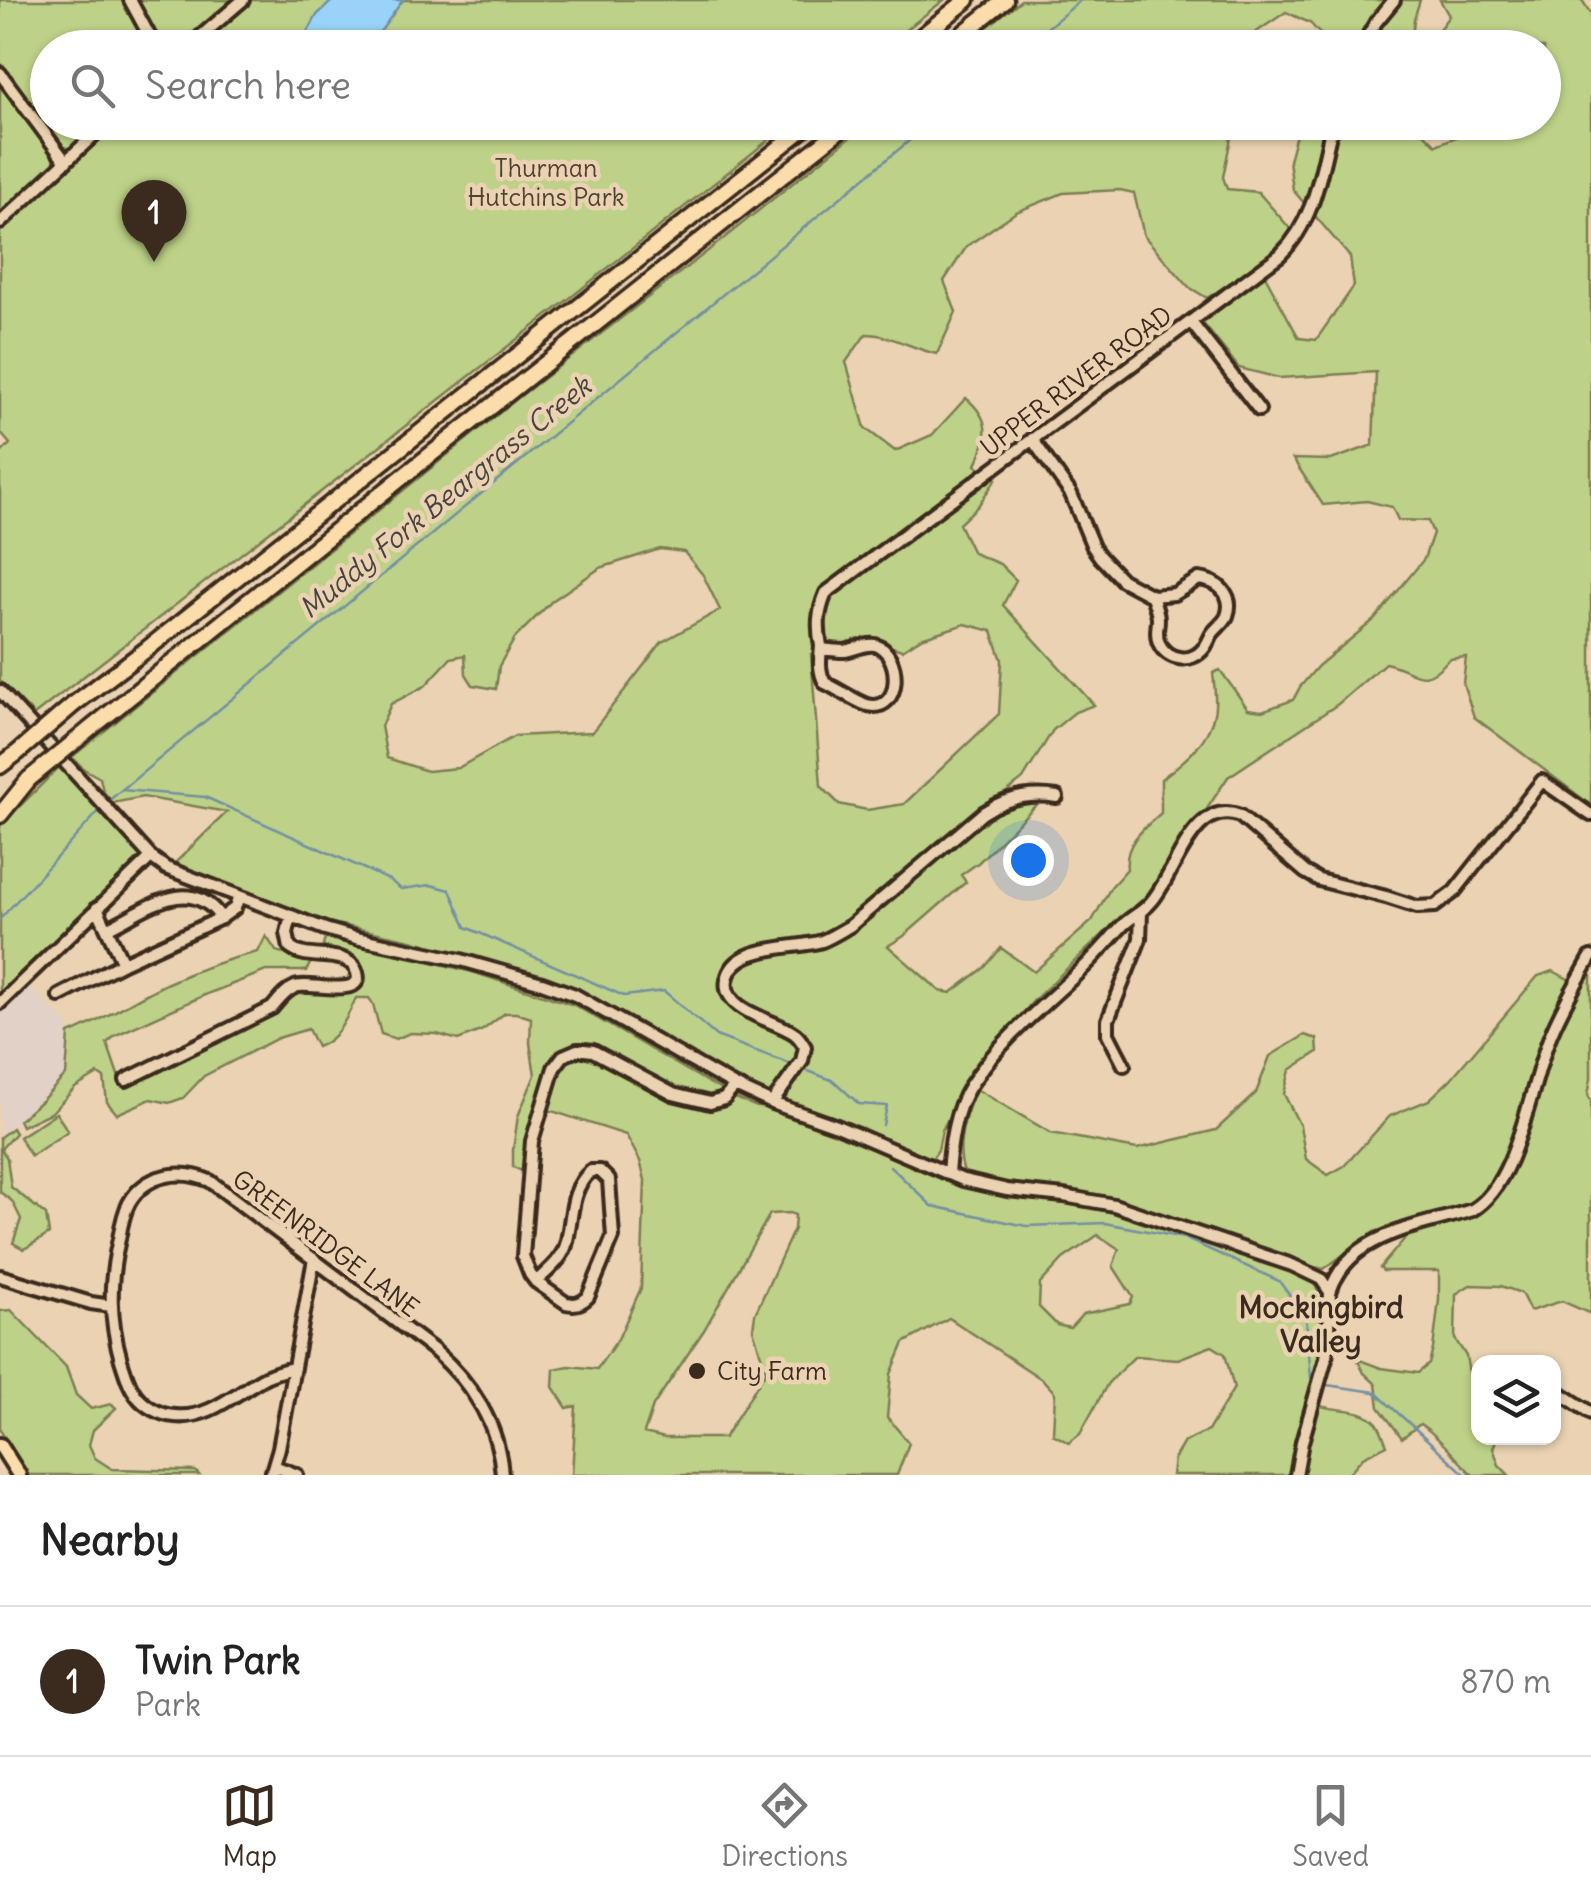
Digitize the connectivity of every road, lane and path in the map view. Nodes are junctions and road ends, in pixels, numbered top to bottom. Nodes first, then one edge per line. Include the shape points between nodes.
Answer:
1 (130, 0) edge
2 (244, 0) edge
3 (967, 0) edge
4 (1005, 0) edge
5 (1394, 0) edge
6 (146, 30) edge
7 (208, 30) edge
8 (930, 30) edge
9 (968, 30) edge
10 (1371, 30) edge
11 (0, 73) edge
12 (30, 113) edge
13 (50, 140) edge
14 (89, 140) edge
15 (789, 140) edge
16 (827, 140) edge
17 (1329, 140) edge
18 (66, 162) junction
19 (0, 223) edge
20 (1190, 322) junction
21 (1258, 410) dead end
22 (1032, 440) junction
23 (1152, 596) junction
24 (821, 648) junction
25 (0, 690) edge
26 (0, 762) edge
27 (28, 779) junction
28 (0, 797) edge
29 (1058, 797) dead end
30 (0, 815) edge
31 (1591, 816) edge
32 (151, 857) junction
33 (239, 896) junction
34 (97, 908) junction
35 (1141, 912) junction
36 (291, 916) junction
37 (222, 918) junction
38 (108, 928) junction
39 (1591, 957) edge
40 (123, 963) junction
41 (59, 996) dead end
42 (0, 1003) edge
43 (1124, 1065) dead end
44 (126, 1080) dead end
45 (735, 1086) junction
46 (772, 1104) junction
47 (948, 1174) junction
48 (314, 1259) junction
49 (0, 1276) edge
50 (536, 1282) junction
51 (1330, 1292) junction
52 (111, 1306) junction
53 (294, 1368) junction
54 (1561, 1394) edge
55 (1591, 1413) edge
56 (0, 1445) edge
57 (273, 1470) edge
58 (19, 1475) edge
59 (297, 1475) edge
60 (502, 1475) edge
61 (1296, 1475) edge

1 - 6 street
2 - 7 street
3 - 8 highway
4 - 9 highway
5 - 10 street
11 - 12 street
13 - 18 street
14 - 18 street
15 - 26 highway, bridge
16 - 27 highway, bridge
17 - 20 street, UPPER RIVER ROAD via 1297,237
18 - 19 street
20 - 21 street
20 - 22 street, UPPER RIVER ROAD
22 - 23 street via 1071,494 1093,548 1122,580
22 - 24 street, UPPER RIVER ROAD via 826,593 818,611
23 - 23 street via 1158,642 1182,659 1203,651 1229,604 1213,580 1198,578 1174,594
24 - 24 street, UPPER RIVER ROAD via 825,683 868,705 880,705 893,693 888,655 876,645
25 - 32 street
27 - 28 highway
27 - 30 highway
29 - 46 street via 1000,802 850,926 826,940 756,952 732,966 726,985 736,1004 795,1034 805,1047
31 - 35 street via 1542,781 1454,892 1441,904 1416,908 1319,880 1240,816 1214,813 1197,826
32 - 33 street
32 - 34 street
33 - 36 street
33 - 37 street
34 - 38 street
34 - 42 street
35 - 43 street via 1140,939 1108,1020
35 - 47 street via 982,1069 959,1112
36 - 44 street via 290,948 346,959 357,973 352,987 299,984 272,1008
36 - 45 street via 574,995
37 - 38 street via 182,895
37 - 40 street
38 - 40 street
39 - 51 street via 1551,1033 1508,1165 1488,1199 1374,1241 1349,1258
40 - 41 street
45 - 46 street
45 - 50 street via 710,1103 673,1094 593,1052 563,1056 532,1141 523,1256
46 - 47 street
47 - 51 street via 1145,1214 1292,1266 1321,1279
48 - 52 street, GREENRIDGE LANE via 210,1181 168,1176 147,1184 126,1208
48 - 53 street
48 - 60 street, GREENRIDGE LANE via 435,1351 470,1387 492,1431
49 - 52 street
50 - 50 street via 566,1303 588,1297 613,1237 609,1180 600,1171 586,1174 577,1187 560,1258
51 - 61 street via 1326,1358
52 - 53 street, GREENRIDGE LANE via 128,1382 161,1413 199,1414
53 - 57 street
54 - 55 street
56 - 58 main road
57 - 59 street

